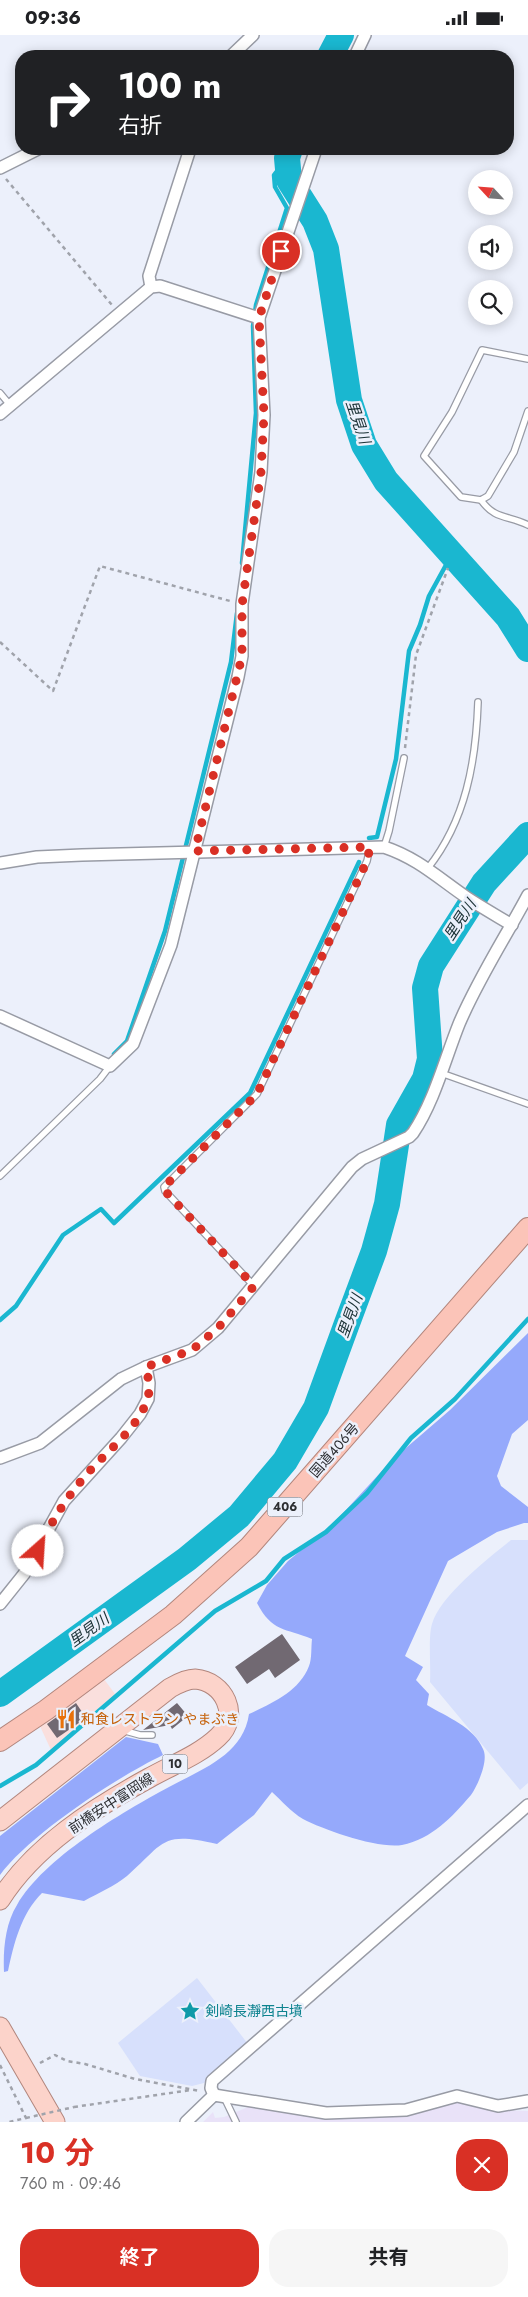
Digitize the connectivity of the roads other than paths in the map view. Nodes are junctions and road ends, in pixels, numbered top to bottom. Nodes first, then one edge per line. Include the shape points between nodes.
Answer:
1 (253, 35) edge
2 (365, 35) edge
3 (237, 50) edge
4 (358, 50) edge
5 (26, 155) edge
6 (188, 155) edge
7 (314, 155) edge
8 (0, 168) edge
9 (150, 287) junction
10 (259, 318) junction
11 (528, 359) edge
12 (0, 393) edge
13 (10, 405) junction
14 (528, 411) edge
15 (0, 414) edge
16 (481, 500) junction
17 (528, 525) edge
18 (478, 702) dead end
19 (404, 758) road end
20 (370, 847) junction
21 (384, 847) junction
22 (195, 851) junction
23 (0, 863) edge
24 (428, 868) junction
25 (528, 895) edge
26 (512, 925) junction
27 (0, 1016) edge
28 (110, 1066) junction
29 (441, 1073) junction
30 (528, 1104) edge
31 (0, 1176) edge
32 (528, 1228) edge
33 (254, 1286) junction
34 (146, 1367) junction
35 (0, 1459) edge
36 (0, 1605) edge
37 (117, 1728) junction
38 (152, 1735) dead end
39 (0, 1741) edge
40 (528, 1805) edge
41 (0, 1821) edge
42 (0, 1900) edge
43 (0, 2027) edge
44 (218, 2095) junction
45 (528, 2101) edge
46 (55, 2122) edge
47 (186, 2122) edge
48 (236, 2122) edge

1 - 3 street
2 - 4 street
5 - 8 street
6 - 9 street via 150,276
7 - 10 street
9 - 10 street via 160,286
9 - 13 street
10 - 22 street via 264,415 261,472 242,605 242,656
11 - 16 lane via 482,350 452,412 425,452 424,456 461,497
12 - 13 lane
13 - 15 street
14 - 16 lane via 514,452 488,496
16 - 17 lane via 495,515
18 - 24 lane via 477,738 466,794 453,825
19 - 21 lane
20 - 21 street
20 - 22 street
20 - 33 lane via 367,861 257,1094 164,1187
21 - 24 street via 411,857
22 - 23 street via 37,857
22 - 28 street via 171,945 133,1044
24 - 26 street via 466,897
25 - 26 street
26 - 29 street via 481,978
27 - 28 street
28 - 31 lane
29 - 30 lane
29 - 33 street via 417,1127 408,1137 382,1148 352,1167
32 - 39 highway, 国道406号 / 406 via 249,1547 173,1615
33 - 34 street via 218,1328 192,1350
34 - 35 street via 121,1379 40,1443
34 - 36 street via 148,1399 140,1413 64,1501 24,1574
37 - 38 lane
37 - 41 main road, 前橋安中富岡線 / 10
37 - 42 main road, 前橋安中富岡線 / 10 via 170,1688 192,1679 202,1680 219,1689 229,1705 228,1720 220,1735 82,1819 43,1849 13,1879
40 - 44 street via 212,2081 211,2087
43 - 46 main road
44 - 45 street via 326,2113 406,2110 457,2097 498,2106
44 - 47 street
44 - 48 lane

